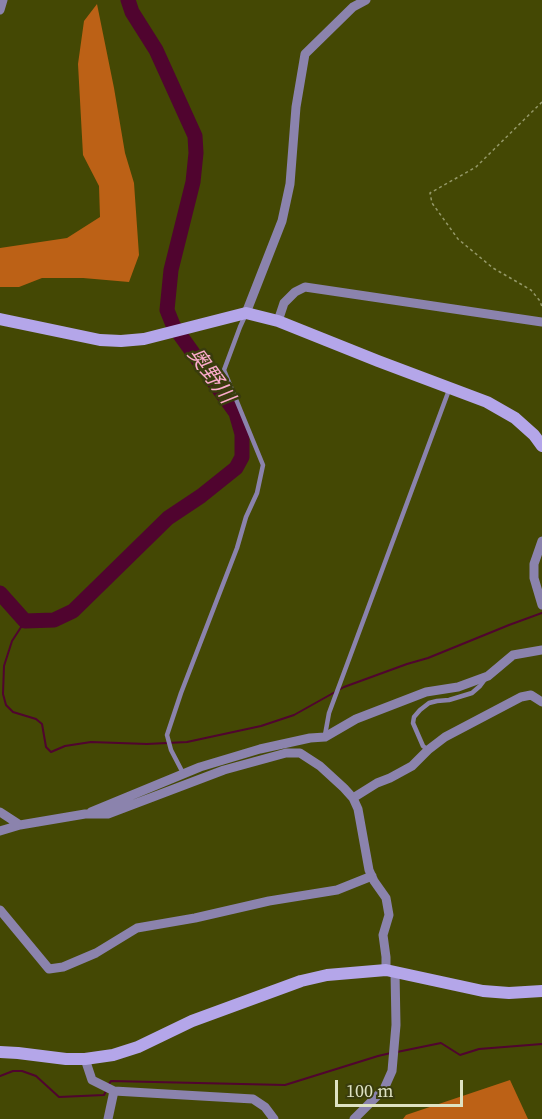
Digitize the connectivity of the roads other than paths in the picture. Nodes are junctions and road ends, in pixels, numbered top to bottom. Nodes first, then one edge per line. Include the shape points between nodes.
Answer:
1 (3, 0) edge
2 (366, 0) edge
3 (0, 10) edge
4 (246, 313) junction
5 (0, 319) edge
6 (278, 321) junction
7 (542, 322) edge
8 (450, 388) junction
9 (542, 446) edge
10 (542, 541) edge
11 (542, 605) edge
12 (542, 650) edge
13 (488, 676) junction
14 (542, 702) edge
15 (325, 737) junction
16 (428, 750) junction
17 (184, 773) junction
18 (353, 798) junction
19 (0, 812) edge
20 (85, 814) junction
21 (20, 825) junction
22 (0, 831) edge
23 (372, 876) junction
24 (0, 910) edge
25 (391, 971) junction
26 (542, 991) edge
27 (0, 1052) edge
28 (85, 1059) junction
29 (114, 1091) junction
30 (108, 1119) edge
31 (274, 1119) edge
32 (354, 1119) edge

1 - 3 street
2 - 4 street via 353,7 305,54 282,221
4 - 5 street via 132,340 100,340
4 - 6 street
4 - 17 lane via 224,370 263,465 257,493 167,735
6 - 7 street via 284,303 305,287
6 - 8 street
8 - 9 street via 515,418
8 - 15 lane via 329,713
10 - 11 street via 534,564
12 - 13 street via 513,655
13 - 15 street via 458,687 426,692 356,719
13 - 16 lane via 472,693 429,703 414,717 413,723
14 - 16 street via 531,695 521,697
15 - 17 street via 260,749
16 - 18 street via 412,766
17 - 20 street
18 - 20 street via 309,758 286,753 224,770 108,814
18 - 23 street
19 - 21 street
20 - 21 street
21 - 22 street
23 - 24 street via 337,890 137,928 96,953 49,969
23 - 25 street via 386,898 389,915 383,935
25 - 26 street via 483,991
25 - 28 street via 327,975 301,981 192,1021 138,1047
25 - 32 street via 396,1025 392,1071 384,1089
27 - 28 street
28 - 29 street via 92,1080
29 - 30 street
29 - 31 street via 253,1099

